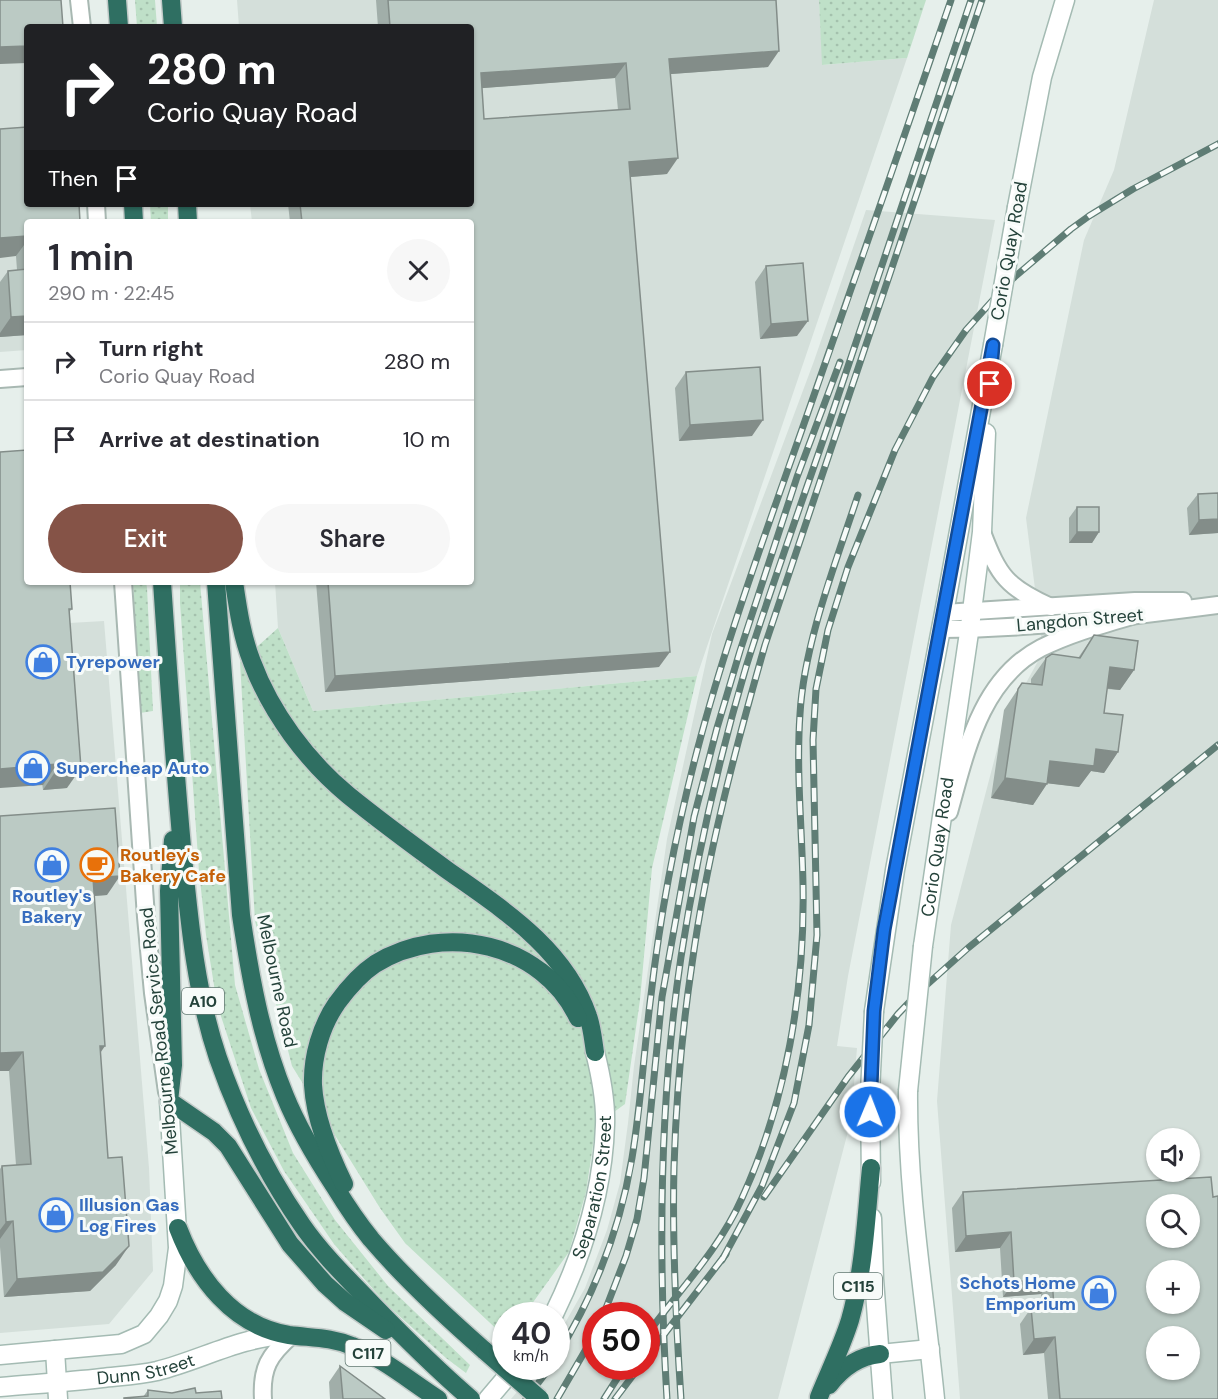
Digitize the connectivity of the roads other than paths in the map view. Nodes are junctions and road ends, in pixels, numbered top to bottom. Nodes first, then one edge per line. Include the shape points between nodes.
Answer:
1 (79, 0) edge
2 (117, 0) edge
3 (171, 0) edge
4 (1065, 0) edge
5 (1078, 0) edge
6 (82, 24) edge
7 (119, 24) edge
8 (173, 24) edge
9 (1026, 158) junction
10 (993, 345) junction
11 (24, 377) edge
12 (0, 380) edge
13 (982, 532) junction
14 (123, 585) edge
15 (162, 585) edge
16 (216, 585) edge
17 (235, 585) edge
18 (1218, 600) edge
19 (1218, 605) edge
20 (1052, 608) junction
21 (1134, 611) junction
22 (971, 620) junction
23 (943, 621) junction
24 (177, 794) junction
25 (933, 872) junction
26 (595, 1052) junction
27 (169, 1101) junction
28 (870, 1168) junction
29 (178, 1228) junction
30 (370, 1238) junction
31 (560, 1302) edge
32 (290, 1335) junction
33 (930, 1349) junction
34 (55, 1350) junction
35 (420, 1353) junction
36 (880, 1354) junction
37 (0, 1355) edge
38 (504, 1380) edge
39 (0, 1386) edge
40 (57, 1391) edge
41 (263, 1393) edge
42 (818, 1398) edge
43 (438, 1399) edge
44 (471, 1399) edge
45 (488, 1399) edge
46 (540, 1399) edge
47 (883, 1399) edge
48 (934, 1399) edge

1 - 6 street
2 - 7 highway
3 - 8 highway
4 - 9 main road, Corio Quay Road / C115 via 1042,77
5 - 9 main road, Corio Quay Road / C115
9 - 10 main road, Corio Quay Road / C115, bridge
10 - 13 main road, Corio Quay Road / C115
10 - 23 main road, Corio Quay Road / C115
11 - 12 street
13 - 20 street via 996,568 1007,581
13 - 22 main road, Corio Quay Road / C115
14 - 27 street, Melbourne Road Service Road via 150,960
15 - 24 highway, A10
16 - 30 highway, Melbourne Road via 241,915 258,1011 284,1094 299,1126
17 - 26 highway via 252,664 282,721 298,742 330,781 542,943 581,999
18 - 21 street, Langdon Street
19 - 21 street, Langdon Street
20 - 21 street, Langdon Street
20 - 22 street, Langdon Street
21 - 22 street, Langdon Street
21 - 25 street via 1045,646 1004,677 973,731
22 - 23 street, Langdon Street
22 - 25 main road, Corio Quay Road / C115
23 - 28 main road, Corio Quay Road / C115, bridge via 894,870 874,1011
24 - 27 highway via 169,891 173,1065
24 - 35 highway, A10 via 195,959 215,1047 243,1123 303,1227
25 - 33 main road, Corio Quay Road / C115, bridge via 908,1091 913,1197
26 - 30 highway via 558,988 543,973 502,950 459,941 425,945 396,954 359,977 326,1023 319,1041 313,1083 327,1144
26 - 31 main road, Separation Street via 604,1098 602,1156 590,1223
27 - 29 main road, Melbourne Road Service Road
27 - 35 highway via 228,1146 290,1244 325,1284
28 - 36 main road, Corio Quay Road / C115
28 - 42 highway, C115 via 855,1300
29 - 32 highway via 207,1284 225,1304 256,1324
29 - 34 main road, Dunn Street via 173,1286 159,1316 144,1334 108,1347
30 - 46 highway, Melbourne Road, bridge via 411,1282
32 - 40 main road, Dunn Street / C117 via 241,1342 155,1371
32 - 41 street via 268,1361
32 - 43 highway, C117 via 352,1346
33 - 36 main road
33 - 48 main road, Corio Quay Road / C115
34 - 37 main road, Dunn Street
34 - 40 main road
35 - 44 highway, A10
36 - 42 highway via 850,1364
36 - 47 main road, Corio Quay Road / C115
38 - 45 main road
39 - 40 main road, Dunn Street / C117

